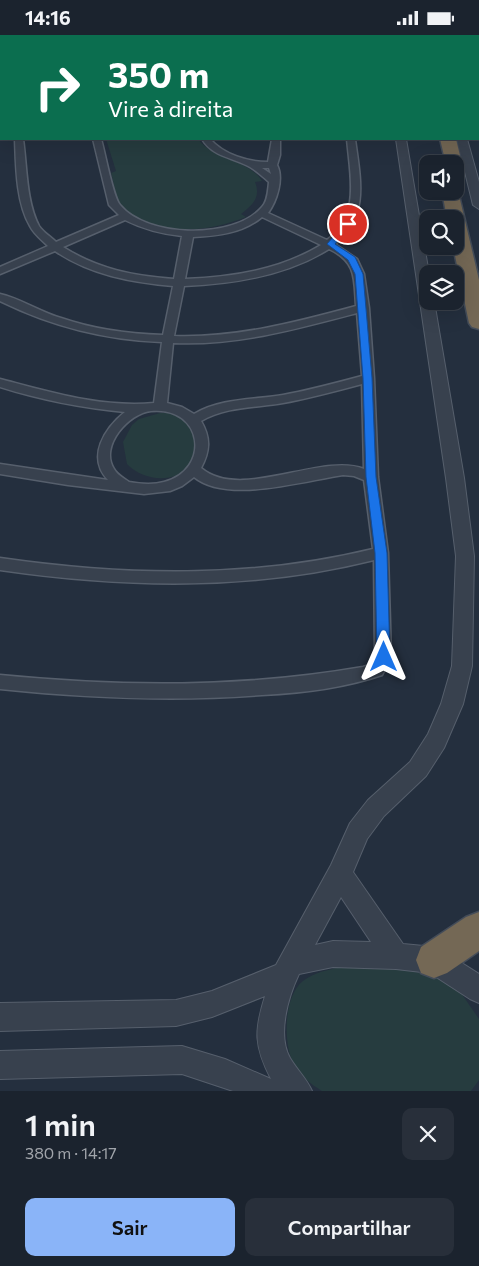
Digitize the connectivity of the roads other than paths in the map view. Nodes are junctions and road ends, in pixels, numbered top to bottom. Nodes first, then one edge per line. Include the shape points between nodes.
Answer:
1 (19, 140) edge
2 (97, 140) edge
3 (207, 140) edge
4 (276, 140) edge
5 (351, 140) edge
6 (402, 140) edge
7 (440, 140) edge
8 (448, 140) edge
9 (462, 140) edge
10 (443, 155) edge
11 (452, 155) edge
12 (253, 165) junction
13 (272, 165) junction
14 (274, 181) junction
15 (452, 200) edge
16 (461, 200) edge
17 (479, 205) edge
18 (261, 213) junction
19 (125, 216) junction
20 (188, 234) junction
21 (331, 244) junction
22 (55, 246) junction
23 (0, 271) edge
24 (177, 282) junction
25 (479, 282) edge
26 (0, 297) edge
27 (363, 308) junction
28 (479, 323) edge
29 (168, 339) junction
30 (368, 378) junction
31 (0, 383) edge
32 (160, 405) junction
33 (139, 408) junction
34 (194, 420) junction
35 (0, 469) edge
36 (194, 470) junction
37 (371, 477) junction
38 (125, 487) junction
39 (381, 553) junction
40 (0, 564) edge
41 (0, 682) edge
42 (340, 875) junction
43 (479, 930) edge
44 (396, 955) junction
45 (434, 960) junction
46 (287, 969) junction
47 (479, 989) edge
48 (0, 1017) edge
49 (0, 1065) edge
50 (265, 1091) edge
51 (298, 1091) edge

1 - 22 street via 34,225
2 - 19 street via 111,199
3 - 12 street via 216,149
4 - 13 street
5 - 21 street via 356,201 348,224
6 - 42 street via 465,556 462,666 452,704 436,741 418,769 376,808 358,831
7 - 10 highway
8 - 11 highway
9 - 17 street
12 - 13 street
12 - 14 street
13 - 14 street via 276,172
14 - 18 street via 270,202
15 - 28 highway
16 - 25 highway
18 - 20 street via 236,227
18 - 21 street
19 - 20 street via 156,229
19 - 22 street
20 - 24 street
21 - 24 street via 267,272 220,281
21 - 27 street via 355,263
22 - 23 street
22 - 24 street via 69,256 109,272
24 - 29 street
26 - 29 street via 21,309 58,322 101,332
27 - 29 street via 241,336
27 - 30 street
29 - 32 street
30 - 34 street via 280,399 224,406 208,410
30 - 37 street
31 - 33 street via 70,400
32 - 33 street
32 - 34 street
33 - 38 street via 116,427 104,449 106,467
34 - 36 street via 201,433 202,450
35 - 38 street via 43,478
36 - 37 street via 204,479 230,485 343,470
36 - 38 street via 166,487
37 - 39 street
39 - 40 street via 325,566 201,578 117,578 52,573
39 - 41 street via 384,657 376,670 278,687 176,693 74,690
42 - 44 street
42 - 46 street
43 - 45 highway
44 - 45 street
44 - 46 street via 333,954
45 - 47 street
46 - 48 street via 212,1004 176,1013
46 - 51 street via 276,1003 271,1043 282,1072
49 - 50 street via 182,1060 225,1073

